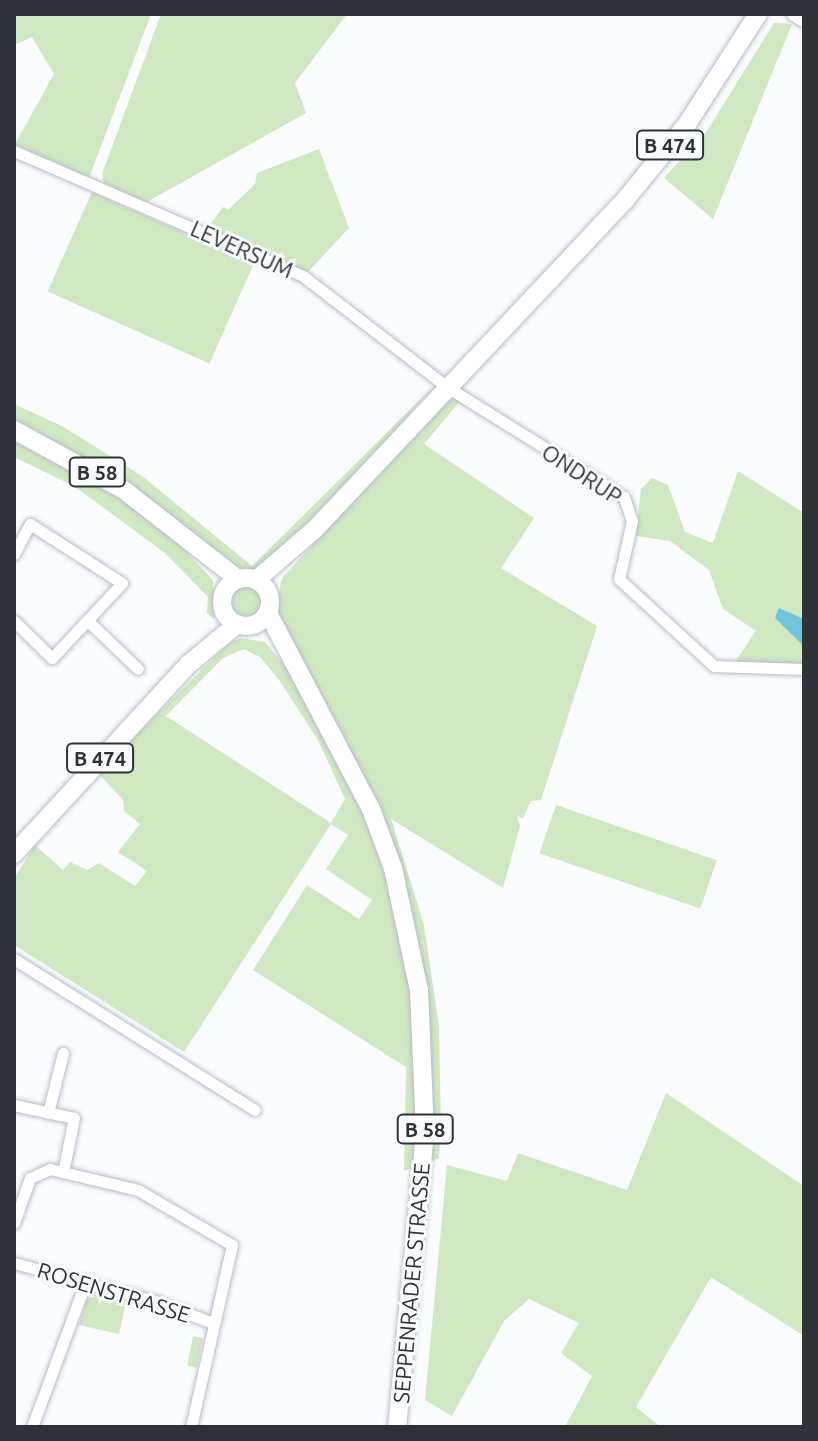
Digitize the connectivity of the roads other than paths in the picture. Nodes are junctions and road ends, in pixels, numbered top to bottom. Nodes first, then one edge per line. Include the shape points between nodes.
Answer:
1 (758, 14) edge
2 (794, 14) edge
3 (804, 20) edge
4 (14, 151) edge
5 (447, 387) junction
6 (14, 430) edge
7 (14, 554) edge
8 (247, 585) junction
9 (268, 613) junction
10 (14, 621) edge
11 (88, 621) junction
12 (237, 621) junction
13 (138, 669) dead end
14 (804, 669) edge
15 (306, 681) junction
16 (14, 854) edge
17 (14, 959) edge
18 (63, 1053) dead end
19 (14, 1105) edge
20 (255, 1110) dead end
21 (48, 1113) junction
22 (63, 1172) junction
23 (14, 1223) edge
24 (14, 1263) edge
25 (86, 1281) junction
26 (213, 1323) junction
27 (32, 1427) edge
28 (191, 1427) edge
29 (397, 1427) edge

1 - 5 main road, B 474 via 687,124 625,200
2 - 3 street
4 - 5 street, LEVERSUM via 303,276
5 - 8 main road, B 474 via 315,529
5 - 14 street, ONDRUP via 624,497 632,521 619,579 714,666
6 - 8 main road, B 58 via 96,472
7 - 11 street via 30,524 122,583
8 - 9 main road
8 - 12 main road
9 - 12 main road
9 - 15 main road, SEPPENRADER STRASSE / B 58
10 - 11 street via 52,658
11 - 13 street
12 - 15 main road, SEPPENRADER STRASSE / B 58
12 - 16 main road, B 474 via 189,664
15 - 29 main road, SEPPENRADER STRASSE / B 58 via 377,824 393,868 419,990 425,1132
17 - 20 street
18 - 21 street
19 - 21 street
21 - 22 street via 74,1118
22 - 23 street via 44,1170 30,1178
22 - 26 street via 138,1190 232,1245
24 - 25 street, ROSENSTRASSE
25 - 26 street, ROSENSTRASSE
25 - 27 street
26 - 28 street

